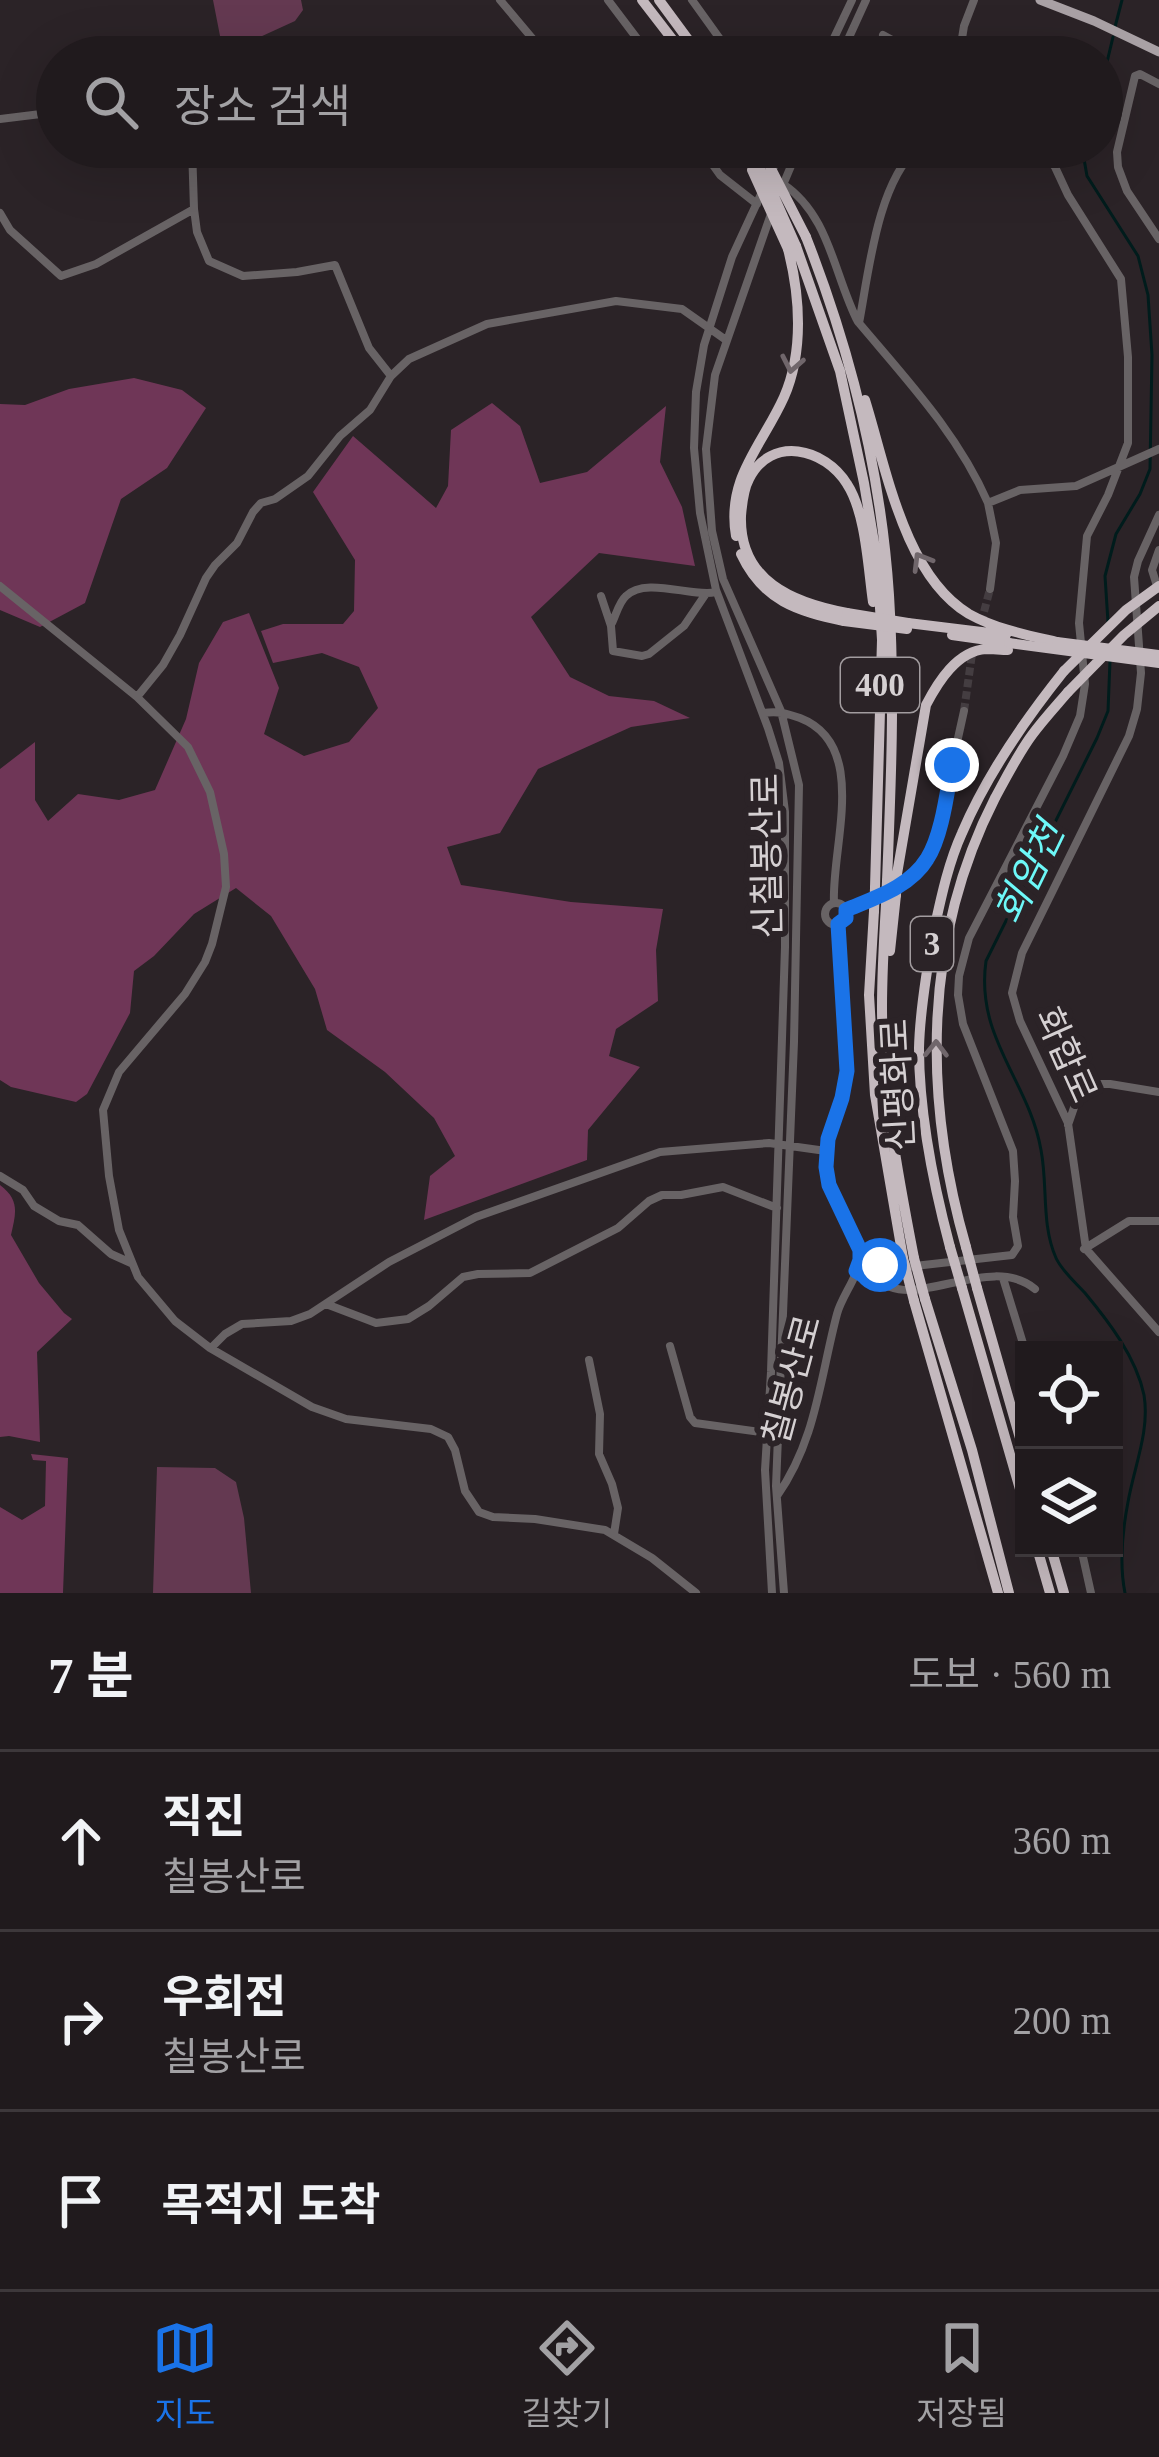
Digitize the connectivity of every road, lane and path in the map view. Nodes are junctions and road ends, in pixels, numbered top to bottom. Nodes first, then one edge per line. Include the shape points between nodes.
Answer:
1 (500, 0) edge
2 (608, 0) edge
3 (642, 0) edge
4 (658, 0) edge
5 (692, 0) edge
6 (852, 0) edge
7 (866, 0) edge
8 (974, 0) edge
9 (1040, 0) edge
10 (530, 36) edge
11 (635, 36) edge
12 (670, 36) edge
13 (685, 36) edge
14 (718, 36) edge
15 (835, 36) edge
16 (850, 36) edge
17 (963, 36) edge
18 (1159, 52) edge
19 (1159, 84) edge
20 (36, 114) edge
21 (0, 118) edge
22 (1123, 127) edge
23 (193, 168) edge
24 (715, 168) edge
25 (754, 168) edge
26 (768, 168) edge
27 (772, 168) edge
28 (790, 168) edge
29 (902, 168) edge
30 (1055, 168) edge
31 (1119, 168) edge
32 (783, 184) junction
33 (757, 204) junction
34 (194, 209) junction
35 (0, 212) edge
36 (1159, 239) edge
37 (797, 244) junction
38 (829, 295) junction
39 (859, 323) junction
40 (710, 326) junction
41 (726, 340) junction
42 (391, 376) junction
43 (1159, 449) edge
44 (1117, 470) junction
45 (988, 503) junction
46 (1158, 519) edge
47 (1159, 550) edge
48 (0, 586) edge
49 (1159, 588) edge
50 (989, 589) tunnel mouth
51 (716, 592) junction
52 (705, 595) junction
53 (601, 596) dead end
54 (1159, 606) edge
55 (846, 617) junction
56 (610, 626) junction
57 (1009, 640) junction
58 (1159, 659) edge
59 (881, 668) junction
60 (137, 697) junction
61 (964, 710) tunnel mouth
62 (781, 711) junction
63 (763, 713) junction
64 (892, 877) junction
65 (834, 903) junction
66 (885, 903) junction
67 (846, 910) junction
68 (838, 924) junction
69 (1159, 1092) edge
70 (1068, 1125) junction
71 (784, 1145) junction
72 (826, 1151) junction
73 (0, 1176) edge
74 (777, 1208) junction
75 (1159, 1221) edge
76 (1084, 1249) junction
77 (908, 1258) junction
78 (133, 1263) junction
79 (856, 1271) junction
80 (866, 1277) junction
81 (1003, 1278) junction
82 (1035, 1289) dead end
83 (920, 1300) junction
84 (326, 1304) junction
85 (1159, 1332) edge
86 (1022, 1341) edge
87 (670, 1346) dead end
88 (210, 1348) junction
89 (589, 1360) dead end
90 (767, 1433) junction
91 (1023, 1449) edge
92 (1015, 1472) edge
93 (777, 1498) junction
94 (614, 1534) junction
95 (1040, 1557) edge
96 (1054, 1557) edge
97 (1083, 1557) edge
98 (696, 1593) edge
99 (772, 1593) edge
100 (784, 1593) edge
101 (998, 1593) edge
102 (1010, 1593) edge
103 (1050, 1593) edge
104 (1064, 1593) edge
105 (1091, 1593) edge

1 - 10 street
2 - 11 street
3 - 12 highway
4 - 13 highway
5 - 14 street
6 - 15 street
7 - 16 street
8 - 17 street
9 - 18 main road
19 - 22 street via 1136,74
20 - 21 street
23 - 34 street
24 - 33 street
25 - 37 highway, bridge
26 - 37 highway, 400, bridge
27 - 33 street, 신칠봉산로
28 - 32 street, 신칠봉산로
29 - 39 street
30 - 44 street via 1121,279 1128,443
31 - 36 street
32 - 39 street via 804,200 832,250
32 - 41 street, 신칠봉산로
33 - 40 street, 신칠봉산로
34 - 35 street via 61,276
34 - 42 street via 208,261 244,276 334,265 369,348
37 - 38 highway, 400
37 -> 55 highway via 796,350 786,393 737,488 733,520 740,554 766,591 807,613
37 - 59 highway, 400 via 840,370 864,483
57 -> 38 highway via 945,596 914,552
38 - 64 highway, 400 via 872,456 889,592
39 - 45 street via 941,422
40 - 41 street
40 - 42 street via 682,309 616,301 487,324 409,359
40 - 51 street, 신칠봉산로 via 694,448
41 - 62 street, 신칠봉산로 via 706,449 712,531 723,579
42 - 60 street via 308,476 253,512
43 - 44 street
44 - 45 street
44 - 80 street via 1087,536 1080,716 969,938 959,976 963,1024 1013,1151 1017,1251 872,1265
45 - 50 street via 996,544
46 - 70 street, 화합로 via 1134,578 1141,674 1129,736 1014,976 1014,1005
47 - 49 street
48 - 60 street
49 - 92 highway, 신평화로 / 3, bridge via 1064,671 1014,738 961,835 938,909 919,1047 931,1160
51 - 52 street
51 - 63 street, 신칠봉산로
52 - 56 street via 632,591
52 - 56 street via 684,626 646,655 613,651
53 - 56 street
91 -> 54 highway, 신평화로 / 3, bridge via 945,1163 936,1089 944,950 966,867 1008,772 1068,692
55 - 57 highway, bridge
55 - 59 highway via 781,592 749,556 744,494 753,472 772,457 820,456 847,483 859,513
57 - 58 highway, bridge
57 - 58 highway, bridge
57 - 64 highway via 965,656 926,705
59 - 66 highway, 400, bridge via 875,888
60 - 78 street via 196,762 210,792 226,887 205,962 118,1072 103,1109 119,1230
61 - 67 street via 927,860 892,890
62 - 63 street
62 - 65 street via 819,728 837,754 842,819
62 - 71 street, 신칠봉산로 via 799,785
63 - 71 street, 신칠봉산로 via 785,812
64 - 66 highway, 400, bridge
65 - 67 street
65 - 68 street via 825,915
66 - 77 highway, 400 via 882,1008
66 - 77 highway, 400 via 869,995 875,1095
67 - 68 street
68 - 72 street via 847,1071
69 - 70 street via 1087,1084
70 - 76 street, 화합로
71 - 72 street
71 - 74 street, 신칠봉산로
71 - 84 street via 675,1149 589,1176 447,1231
71 - 93 street, 신칠봉산로
72 - 79 street via 829,1185 860,1250
73 - 78 street via 34,1206
74 - 84 street via 723,1187 662,1195 530,1274 463,1277 409,1319 376,1323
74 - 90 street, 신칠봉산로
75 - 76 street via 1130,1221
76 - 85 street
77 - 83 highway, 400, bridge
78 - 88 street via 175,1321
79 - 80 street
79 - 93 street, 칠봉산로 via 836,1318 813,1422
80 - 81 street via 909,1291
81 - 82 street
81 - 86 street
83 - 101 highway, 400
83 - 102 highway, 400
84 - 88 street via 291,1321 242,1324
87 - 90 street via 692,1420
88 - 94 street via 312,1407 448,1437 479,1512
89 - 94 street via 599,1454 618,1508
90 - 99 street, 신칠봉산로
93 - 100 street, 신칠봉산로
94 - 98 street
95 - 103 highway
96 - 104 highway
97 - 105 street

